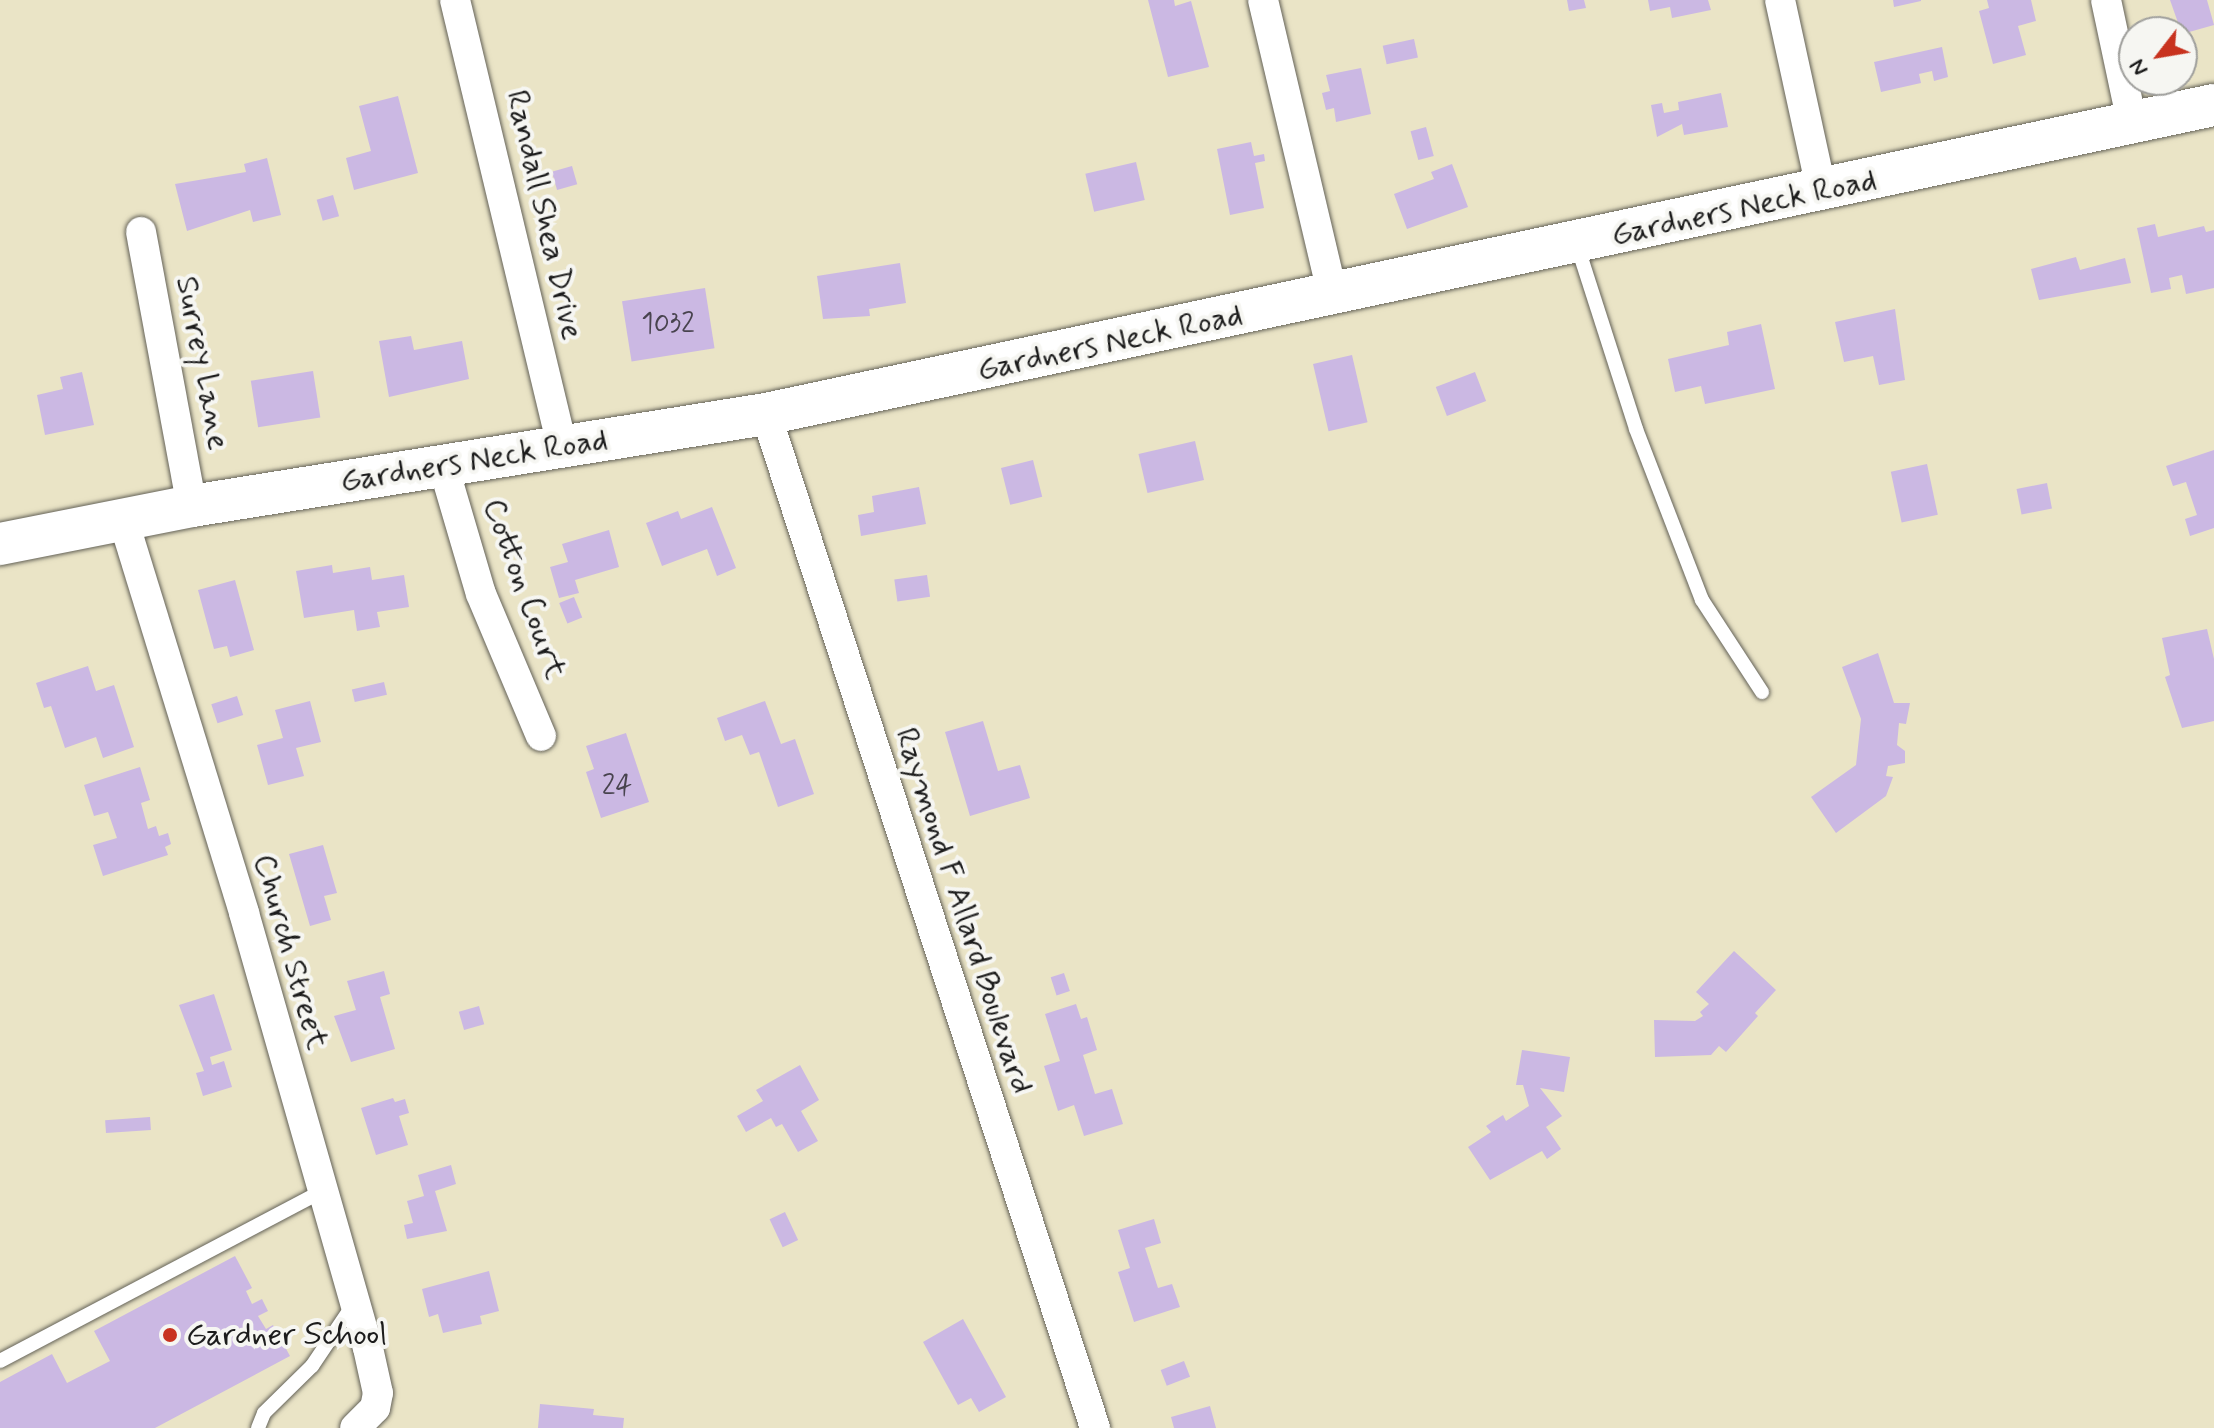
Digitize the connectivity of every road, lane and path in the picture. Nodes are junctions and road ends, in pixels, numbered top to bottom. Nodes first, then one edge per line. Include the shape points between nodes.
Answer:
1 (455, 0) edge
2 (1263, 0) edge
3 (1780, 0) edge
4 (2106, 0) edge
5 (2214, 105) edge
6 (2132, 122) junction
7 (1822, 192) junction
8 (141, 232) dead end
9 (1577, 245) junction
10 (1333, 296) junction
11 (766, 414) junction
12 (562, 447) junction
13 (443, 465) junction
14 (192, 506) junction
15 (123, 519) junction
16 (0, 544) edge
17 (1762, 692) dead end
18 (541, 736) dead end
19 (323, 1191) junction
20 (355, 1302) junction
21 (0, 1361) edge
22 (365, 1418) edge
23 (258, 1428) edge
24 (1095, 1428) edge

1 - 12 street, Randall Shea Drive
2 - 10 street
3 - 7 street
4 - 6 street
5 - 6 street, Gardners Neck Road
6 - 7 street, Gardners Neck Road
7 - 9 street, Gardners Neck Road
8 - 14 street, Surrey Lane
9 - 10 street, Gardners Neck Road
9 - 17 lane via 1636,429 1702,600
10 - 11 street, Gardners Neck Road
11 - 12 street, Gardners Neck Road
11 - 24 street, Raymond F Allard Boulevard
12 - 13 street, Gardners Neck Road
13 - 14 street, Gardners Neck Road
13 - 18 street, Cotton Court via 481,594
14 - 15 street, Gardners Neck Road
15 - 16 street, Gardners Neck Road
15 - 19 street, Church Street
19 - 20 street, Church Street
19 - 21 lane
20 - 22 street, Church Street via 378,1393
20 - 23 lane via 312,1366 264,1413

